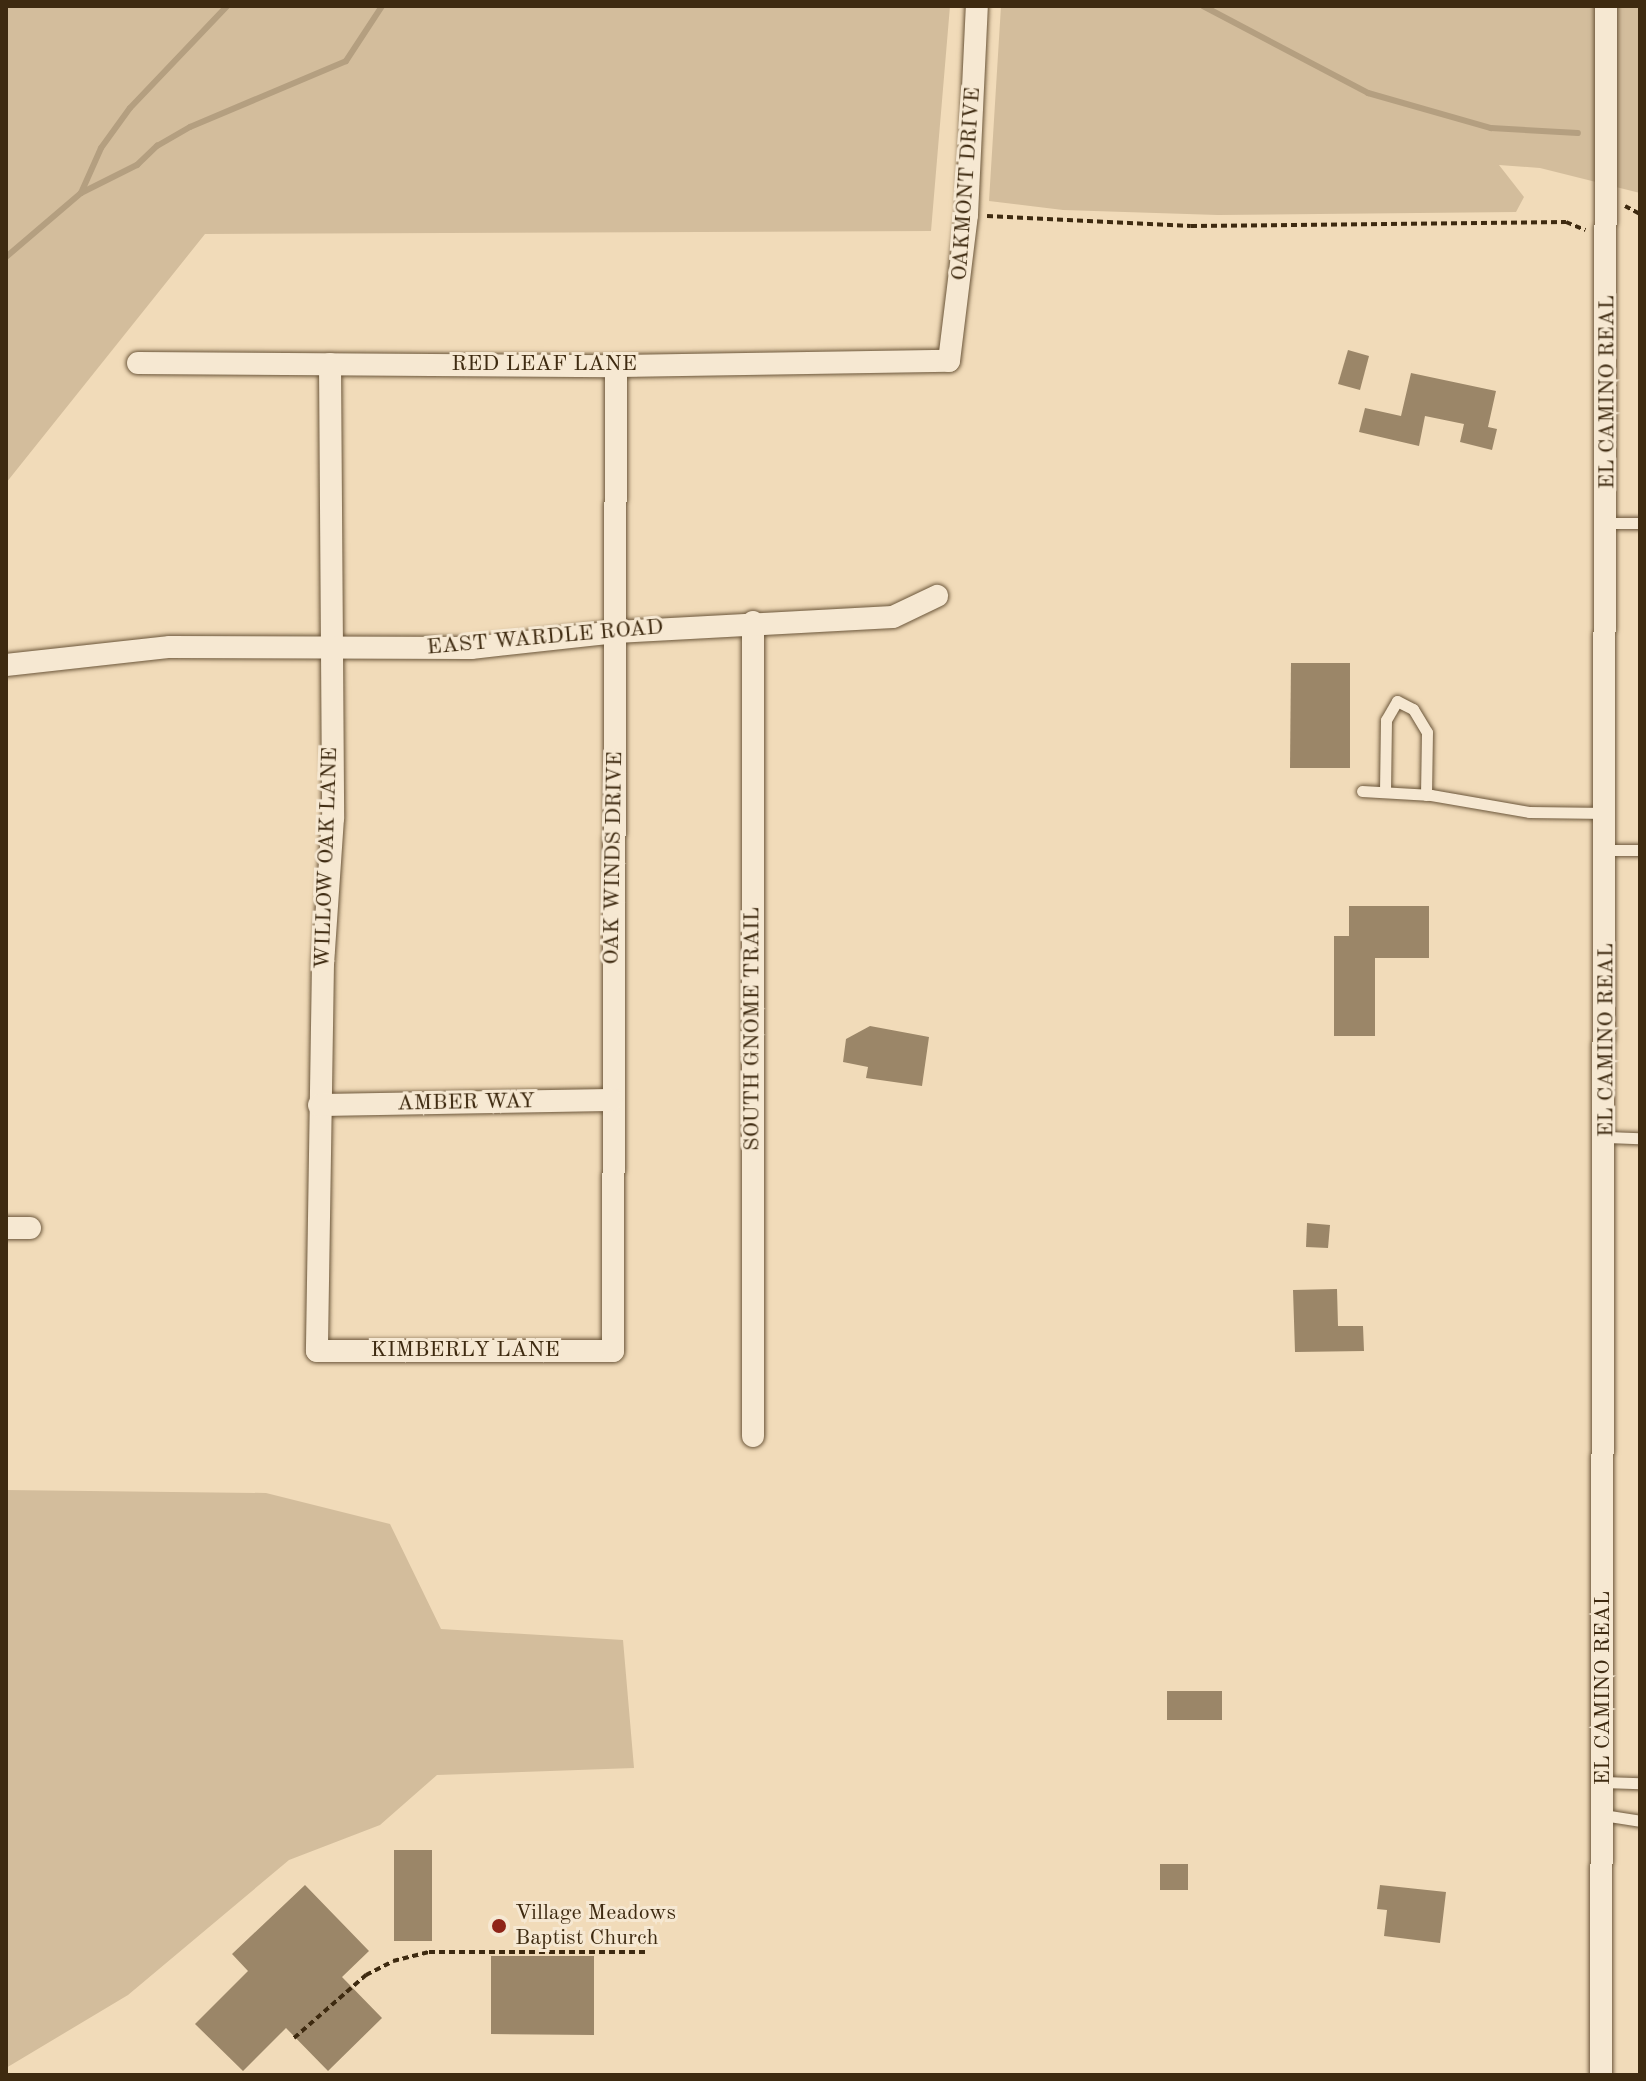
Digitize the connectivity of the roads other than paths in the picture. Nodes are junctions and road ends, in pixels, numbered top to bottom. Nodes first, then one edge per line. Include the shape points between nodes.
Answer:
1 (977, 6) edge
2 (1606, 6) edge
3 (949, 361) joint
4 (138, 363) dead end
5 (330, 364) junction
6 (616, 366) junction
7 (1608, 523) junction
8 (1640, 523) edge
9 (937, 596) dead end
10 (753, 622) junction
11 (616, 632) junction
12 (332, 648) junction
13 (6, 665) edge
14 (1362, 791) dead end
15 (1385, 792) junction
16 (1426, 795) junction
17 (1607, 813) junction
18 (1607, 850) junction
19 (1640, 850) edge
20 (612, 1100) junction
21 (319, 1105) junction
22 (1606, 1137) junction
23 (1640, 1138) edge
24 (6, 1228) edge
25 (30, 1228) dead end
26 (317, 1351) joint
27 (613, 1351) joint
28 (753, 1436) dead end
29 (1603, 1782) junction
30 (1640, 1783) edge
31 (1603, 1815) junction
32 (1640, 1821) edge
33 (1601, 2075) edge

1 - 3 street, OAKMONT DRIVE via 967,215
2 - 7 street, EL CAMINO REAL
3 - 6 street, RED LEAF LANE
4 - 5 street, RED LEAF LANE
5 - 6 street, RED LEAF LANE
5 - 12 street, WILLOW OAK LANE
6 - 11 street, OAK WINDS DRIVE
7 - 8 lane
7 - 17 street, EL CAMINO REAL
9 - 10 street, EAST WARDLE ROAD via 893,617
10 - 11 street, EAST WARDLE ROAD
10 - 28 street, SOUTH GNOME TRAIL
11 - 12 street, EAST WARDLE ROAD via 471,648
11 - 20 street, OAK WINDS DRIVE
12 - 13 street, EAST WARDLE ROAD via 170,647
12 - 21 street, WILLOW OAK LANE via 333,818
14 - 15 lane
15 - 16 lane
15 - 16 lane via 1386,720 1397,701 1413,709 1427,732
16 - 17 lane via 1529,812
17 - 18 street, EL CAMINO REAL
18 - 19 lane
18 - 22 street, EL CAMINO REAL
20 - 21 street, AMBER WAY
20 - 27 street, OAK WINDS DRIVE
21 - 26 street, WILLOW OAK LANE
22 - 23 lane
22 - 29 street, EL CAMINO REAL
24 - 25 street
26 - 27 street, KIMBERLY LANE
29 - 30 lane
29 - 31 street, EL CAMINO REAL
31 - 32 lane
31 - 33 street, EL CAMINO REAL

